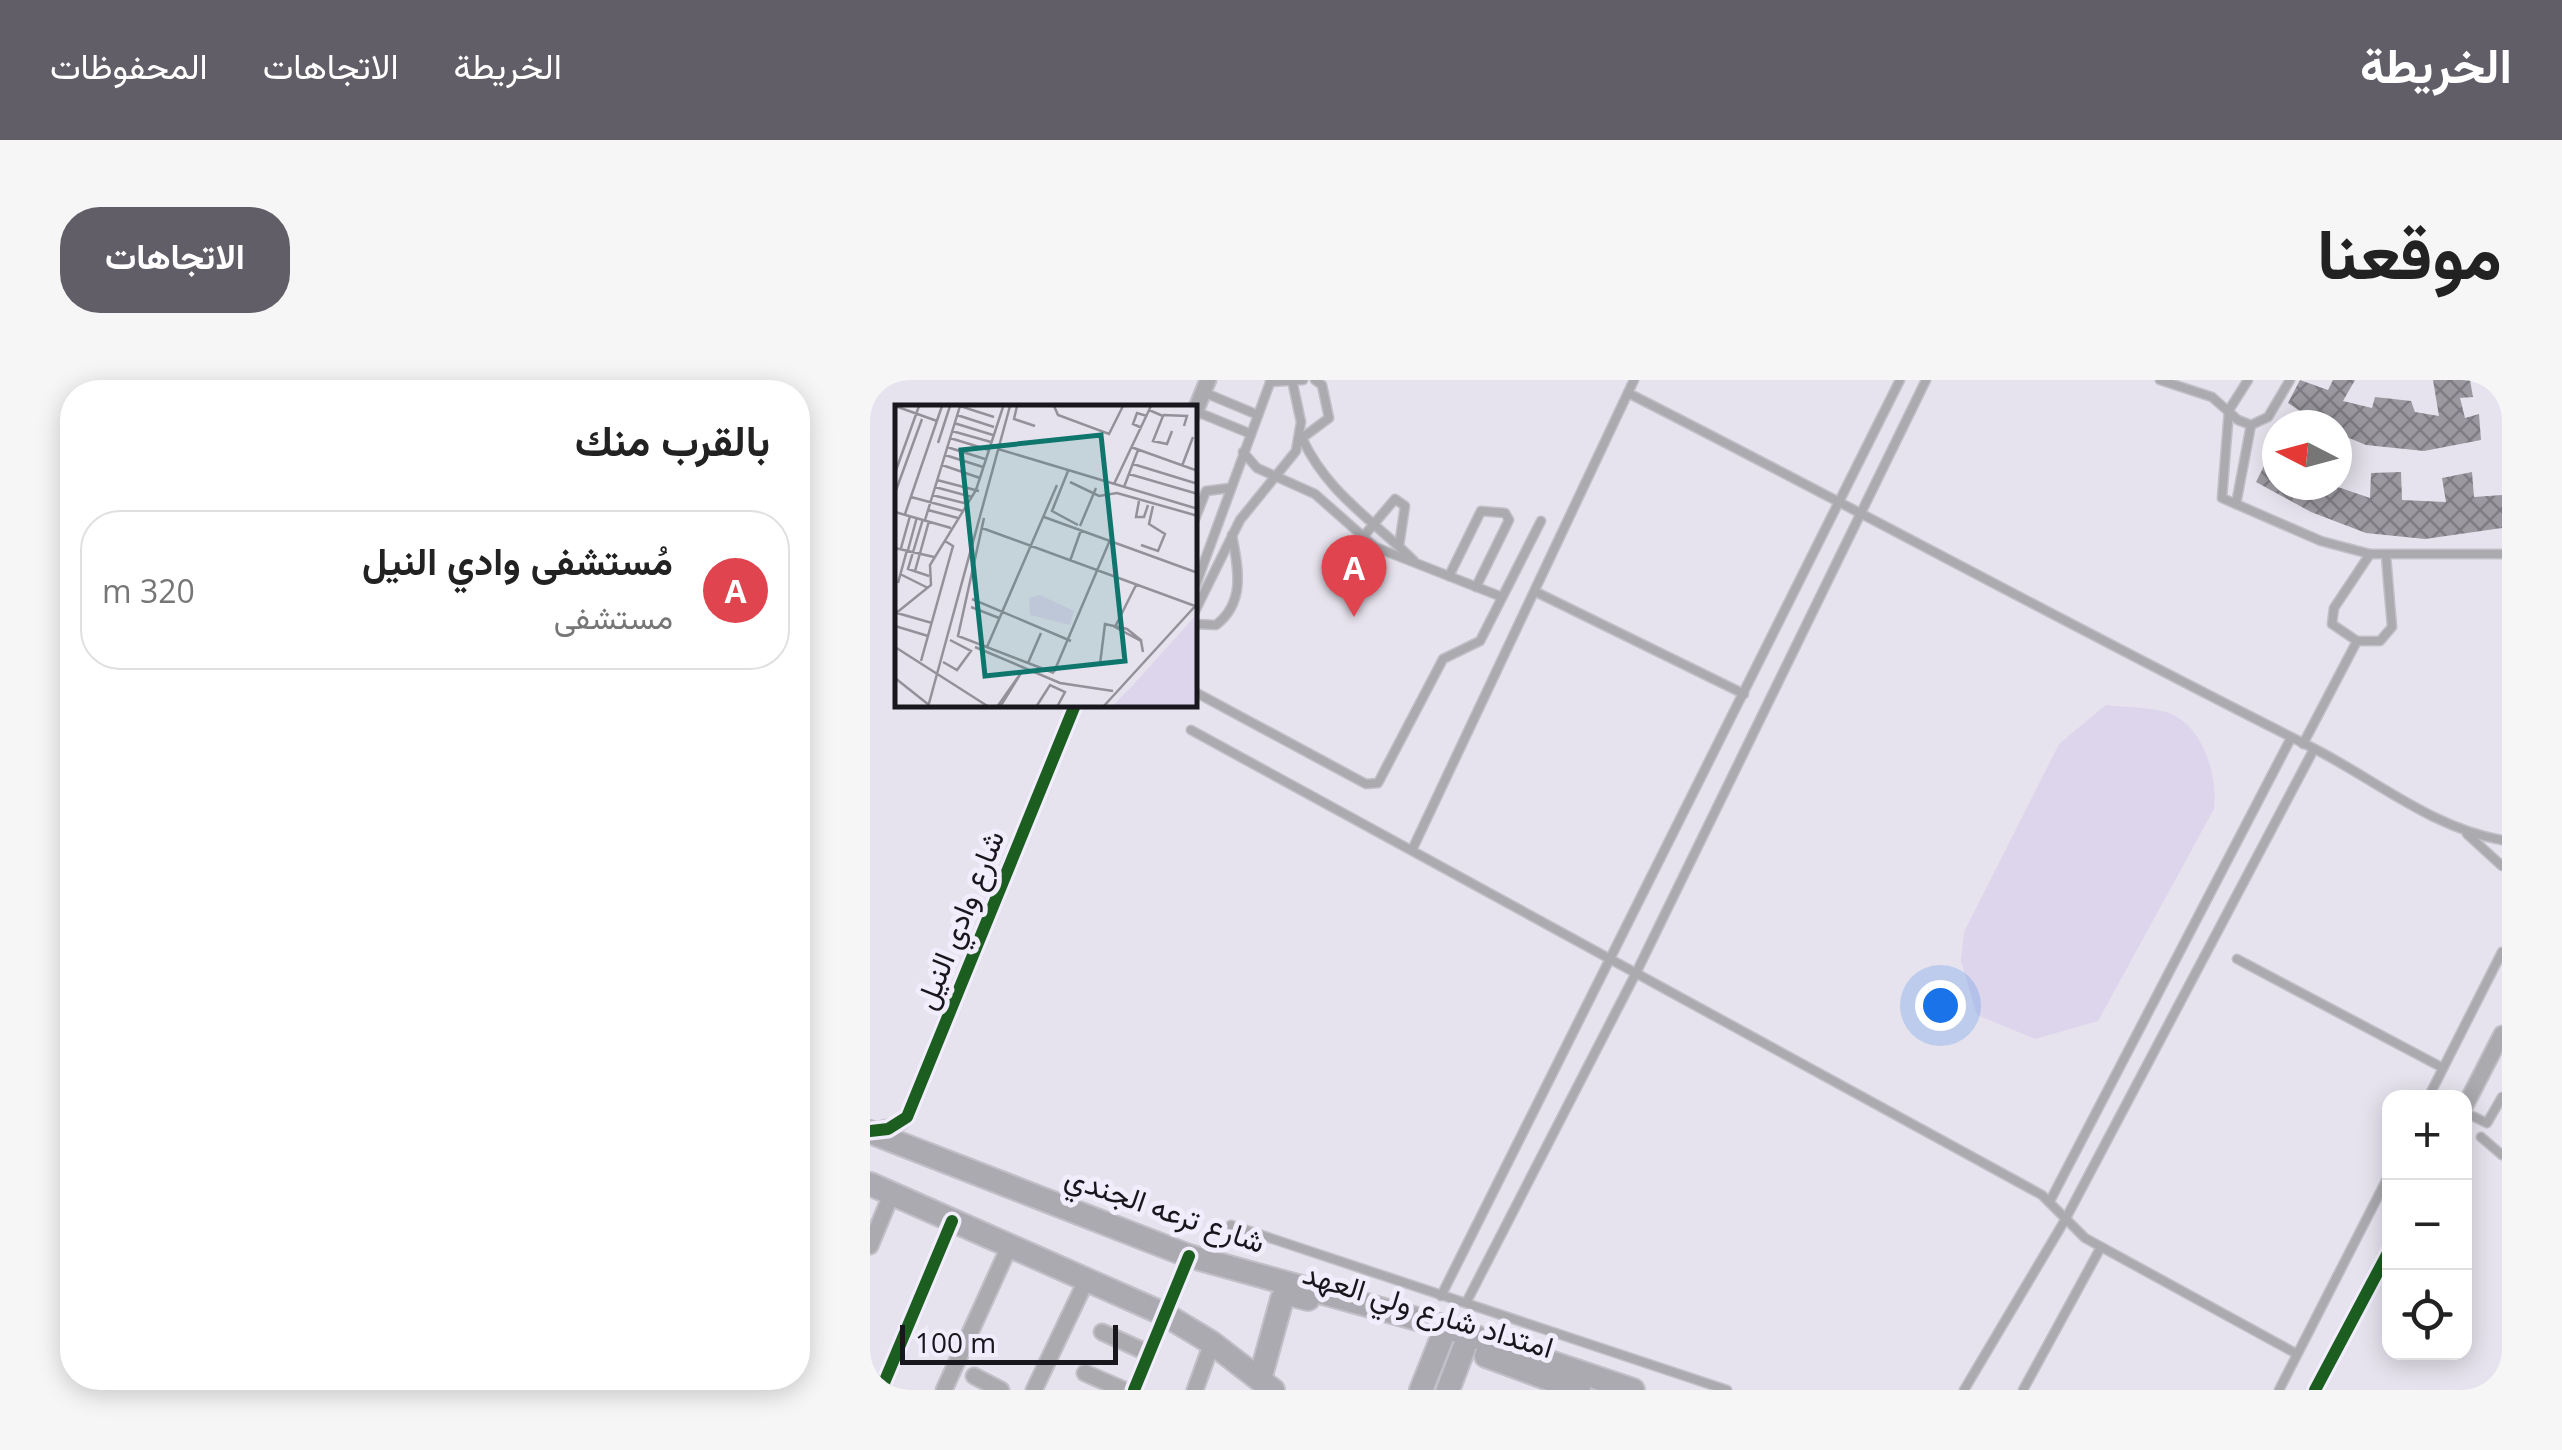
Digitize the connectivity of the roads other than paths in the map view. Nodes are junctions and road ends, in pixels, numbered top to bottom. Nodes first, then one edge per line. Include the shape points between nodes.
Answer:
1 (1292, 380) edge
2 (1303, 380) edge
3 (1314, 380) edge
4 (1634, 380) edge
5 (1900, 380) edge
6 (1926, 380) edge
7 (2160, 380) edge
8 (2248, 380) edge
9 (2290, 380) edge
10 (1270, 381) edge
11 (1205, 386) edge
12 (1628, 393) junction
13 (2229, 410) junction
14 (1198, 412) edge
15 (1258, 416) junction
16 (2252, 425) junction
17 (1250, 434) junction
18 (1302, 438) junction
19 (1242, 452) junction
20 (1278, 477) junction
21 (1230, 488) junction
22 (1226, 500) junction
23 (1842, 501) junction
24 (2236, 504) junction
25 (1246, 511) junction
26 (1198, 512) edge
27 (1862, 512) junction
28 (1540, 521) dead end
29 (1372, 526) junction
30 (1232, 535) junction
31 (1362, 538) junction
32 (1400, 546) junction
33 (2370, 554) junction
34 (2502, 554) edge
35 (2386, 556) junction
36 (1418, 564) junction
37 (1449, 576) junction
38 (1198, 579) edge
39 (1476, 586) junction
40 (1536, 592) junction
41 (1502, 597) junction
42 (1198, 605) edge
43 (1198, 624) edge
44 (2357, 641) junction
45 (1198, 694) edge
46 (1744, 694) junction
47 (1074, 708) edge
48 (1191, 730) dead end
49 (2290, 740) junction
50 (2303, 744) junction
51 (2314, 749) junction
52 (2467, 834) junction
53 (2502, 840) edge
54 (1412, 850) junction
55 (2227, 862) junction
56 (2502, 866) edge
57 (2247, 874) junction
58 (2186, 940) junction
59 (2206, 951) junction
60 (2502, 952) edge
61 (2238, 958) dead end
62 (1614, 959) junction
63 (1637, 971) junction
64 (2502, 1034) edge
65 (2443, 1068) junction
66 (2432, 1090) edge
67 (2472, 1094) edge
68 (2502, 1097) edge
69 (2472, 1115) edge
70 (870, 1132) edge
71 (2480, 1138) dead end
72 (2502, 1155) edge
73 (2386, 1180) edge
74 (870, 1184) edge
75 (892, 1193) junction
76 (2050, 1201) junction
77 (2065, 1220) junction
78 (952, 1221) junction
79 (1231, 1225) dead end
80 (1010, 1245) junction
81 (870, 1246) edge
82 (2101, 1247) junction
83 (1189, 1256) junction
84 (2382, 1264) edge
85 (1087, 1278) junction
86 (1286, 1288) junction
87 (1441, 1296) junction
88 (1468, 1300) junction
89 (1164, 1314) junction
90 (1102, 1332) dead end
91 (1444, 1333) junction
92 (1212, 1343) junction
93 (1464, 1348) junction
94 (1148, 1353) junction
95 (2297, 1354) junction
96 (1084, 1372) dead end
97 (974, 1376) dead end
98 (1263, 1386) edge
99 (881, 1390) edge
100 (944, 1390) edge
101 (1001, 1390) edge
102 (1034, 1390) edge
103 (1124, 1390) edge
104 (1134, 1390) edge
105 (1195, 1390) edge
106 (1422, 1390) edge
107 (1448, 1390) edge
108 (1579, 1390) edge
109 (1634, 1390) edge
110 (1727, 1390) edge
111 (1964, 1390) edge
112 (2023, 1390) edge
113 (2279, 1390) edge
114 (2314, 1390) edge

1 - 2 lane
1 - 10 lane
1 - 18 lane
3 - 18 lane via 1322,385 1330,418
4 - 12 lane
5 - 23 lane
6 - 27 lane
7 - 13 lane
8 - 13 lane
9 - 16 lane via 2268,417
10 - 15 lane
11 - 15 lane
12 - 23 lane
12 - 40 lane
13 - 16 lane
13 - 24 lane via 2220,494
14 - 17 lane
15 - 17 lane
16 - 24 lane
17 - 19 lane
18 - 20 lane
18 - 29 lane via 1326,481
19 - 20 lane
19 - 21 lane
20 - 25 lane
20 - 31 lane via 1315,494
21 - 22 lane
21 - 26 lane via 1206,492
22 - 25 lane
22 - 38 lane
23 - 27 lane
23 - 46 lane
24 - 33 lane
25 - 30 lane
27 - 49 lane
27 - 63 lane
28 - 41 lane
29 - 31 lane
29 - 32 lane
29 - 32 lane via 1388,502 1402,502
30 - 42 lane
30 - 43 lane via 1240,576 1232,606 1216,625
31 - 36 lane
32 - 36 lane
33 - 35 lane
33 - 44 lane via 2334,608 2332,624
34 - 35 lane
35 - 44 lane via 2392,627 2380,641
36 - 37 lane
37 - 39 lane
37 - 39 lane via 1481,511 1505,513 1509,520
39 - 41 lane
40 - 46 lane
40 - 54 lane
41 - 45 lane via 1477,645 1443,659 1383,778 1372,785
44 - 50 lane
46 - 62 lane
47 - 70 street, شارع وادي النيل via 906,1117
48 - 54 lane
49 - 50 lane
49 - 55 lane
50 - 51 lane
51 - 52 lane
51 - 57 lane
52 - 53 lane
52 - 56 lane
54 - 62 lane
55 - 57 lane
55 - 58 lane
57 - 59 lane
58 - 59 lane
58 - 76 lane
59 - 77 lane
60 - 65 lane
61 - 65 lane
62 - 63 lane
62 - 87 lane
63 - 76 lane
63 - 88 lane
64 - 67 street
65 - 66 lane
68 - 69 lane via 2487,1123
70 - 83 main road, شارع ترعه الجندي
71 - 72 lane
73 - 95 lane
74 - 75 main road
75 - 78 main road
75 - 81 street
76 - 77 lane
77 - 82 lane
77 - 111 lane
78 - 80 main road
78 - 99 street
79 - 87 lane
80 - 85 main road
80 - 100 street
82 - 95 lane
82 - 112 lane
83 - 86 main road, شارع ترعه الجندي
83 - 89 street
84 - 114 street
85 - 89 main road
85 - 102 street
86 - 91 main road, شارع ترعه الجندي
86 - 98 main road, امتداد شارع ولي العهد
87 - 88 lane
88 - 110 lane
89 - 92 main road
89 - 94 street
90 - 94 street
91 - 93 main road, امتداد شارع ولي العهد
91 - 106 main road
91 - 109 main road, امتداد شارع ولي العهد
92 - 98 main road
92 - 105 street
93 - 107 main road
93 - 108 main road, امتداد شارع ولي العهد
94 - 104 street
95 - 113 lane
96 - 103 street
97 - 101 street

